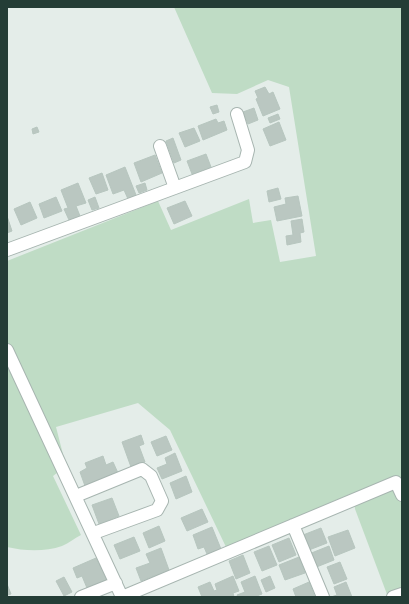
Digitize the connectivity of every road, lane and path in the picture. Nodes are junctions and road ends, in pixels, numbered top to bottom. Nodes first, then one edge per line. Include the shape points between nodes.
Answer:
1 (237, 114) dead end
2 (160, 146) dead end
3 (175, 188) junction
4 (7, 250) edge
5 (7, 350) edge
6 (402, 495) edge
7 (76, 496) junction
8 (293, 525) junction
9 (94, 533) junction
10 (116, 583) junction
11 (402, 594) edge
12 (81, 597) edge
13 (122, 597) edge
14 (323, 597) edge
15 (393, 597) edge

1 - 3 street via 248,150 245,162
2 - 3 street
3 - 4 street
5 - 7 street
6 - 8 street via 396,482
7 - 9 street
7 - 9 street via 142,469 151,476 162,500 157,510
8 - 13 street
8 - 14 street
9 - 10 street
10 - 12 street
10 - 13 street
11 - 15 street

